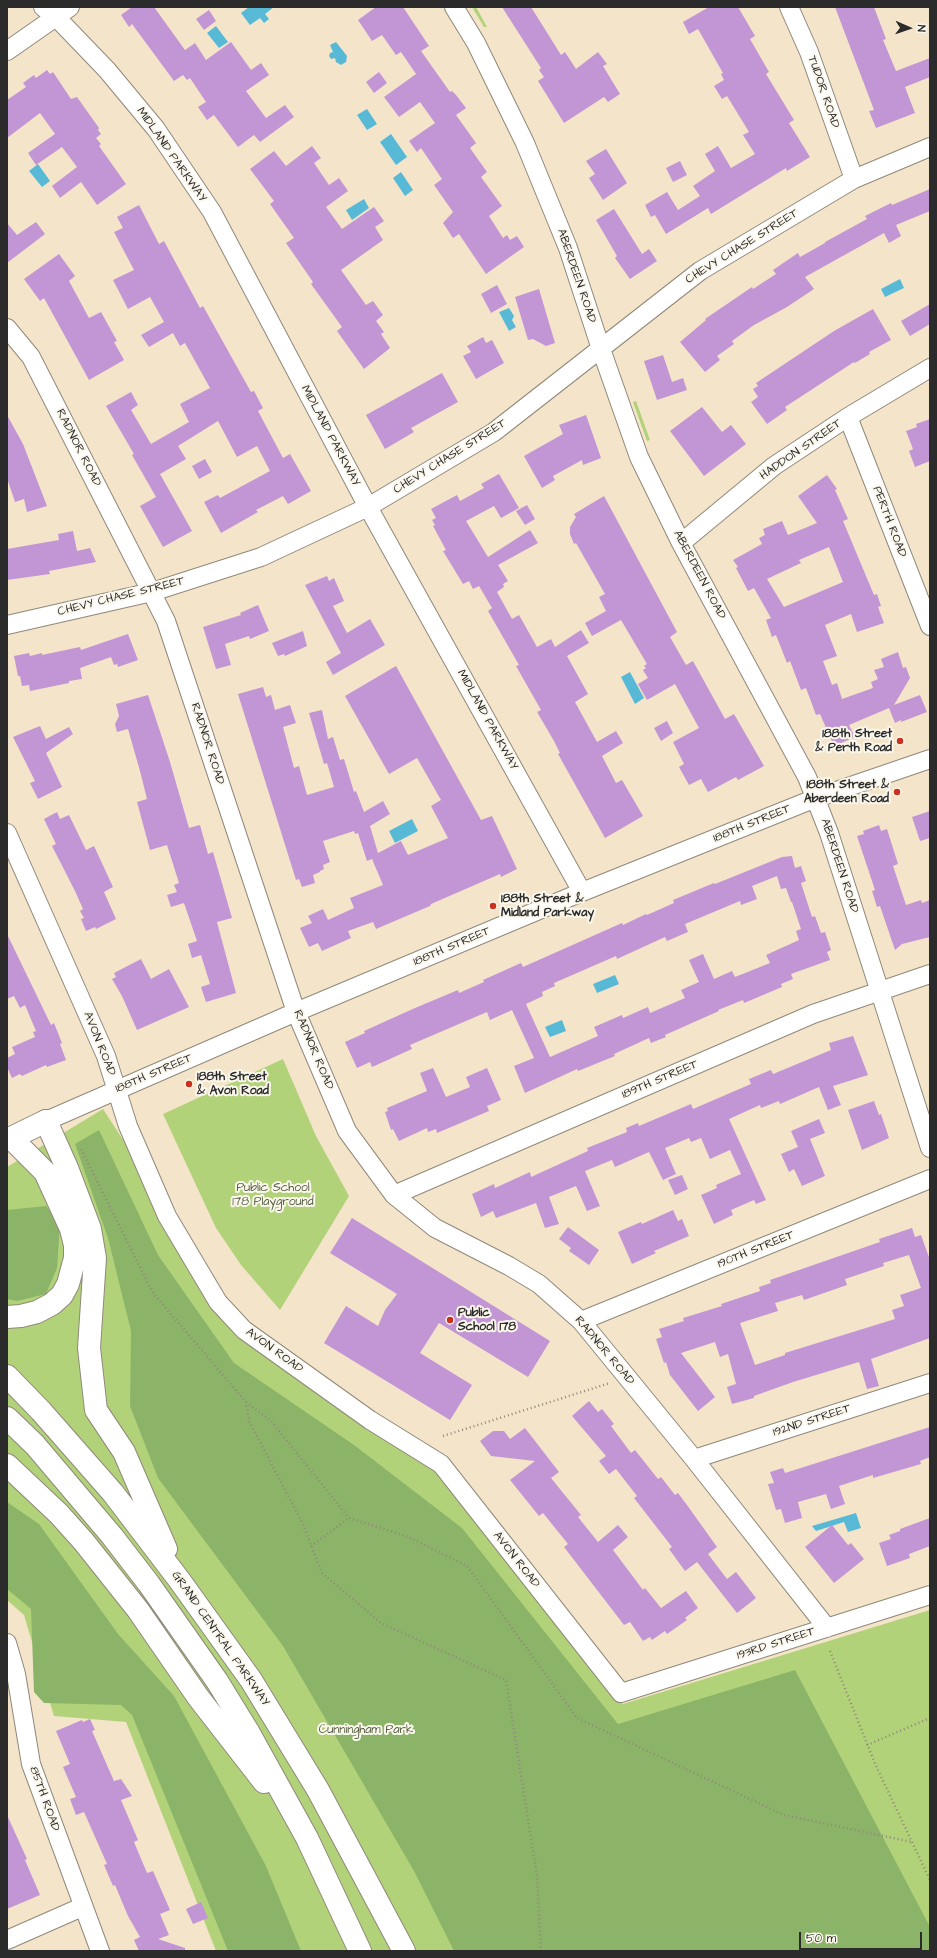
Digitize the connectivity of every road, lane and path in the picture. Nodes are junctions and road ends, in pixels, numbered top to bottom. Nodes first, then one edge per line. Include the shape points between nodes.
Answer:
1 (454, 7) edge
2 (789, 7) edge
3 (56, 10) edge
4 (7, 51) edge
5 (930, 147) edge
6 (854, 179) junction
7 (7, 328) edge
8 (601, 349) junction
9 (930, 368) edge
10 (848, 417) junction
11 (368, 507) junction
12 (681, 544) junction
13 (152, 592) junction
14 (7, 625) edge
15 (930, 626) edge
16 (930, 759) edge
17 (816, 798) junction
18 (7, 833) edge
19 (582, 892) junction
20 (930, 974) edge
21 (879, 991) junction
22 (296, 1012) junction
23 (116, 1090) junction
24 (46, 1121) junction
25 (9, 1139) edge
26 (78, 1143) dead end
27 (930, 1148) edge
28 (930, 1179) edge
29 (394, 1195) junction
30 (7, 1317) edge
31 (581, 1321) junction
32 (7, 1376) edge
33 (612, 1382) dead end
34 (930, 1382) edge
35 (246, 1402) junction
36 (7, 1418) edge
37 (443, 1436) dead end
38 (7, 1450) edge
39 (694, 1459) junction
40 (7, 1465) edge
41 (59, 1514) junction
42 (349, 1518) junction
43 (311, 1546) junction
44 (180, 1581) junction
45 (930, 1595) edge
46 (827, 1628) junction
47 (7, 1643) edge
48 (830, 1651) dead end
49 (621, 1694) joint
50 (930, 1718) edge
51 (867, 1745) junction
52 (307, 1838) junction
53 (912, 1842) junction
54 (930, 1880) edge
55 (82, 1907) junction
56 (7, 1940) edge
57 (100, 1951) edge
58 (360, 1951) edge
59 (404, 1951) edge
60 (541, 1951) edge

1 - 8 street, ABERDEEN ROAD via 476,43 526,143 568,248
2 - 6 street, TUDOR ROAD via 809,52
3 - 4 street
3 - 11 street, MIDLAND PARKWAY via 156,129 212,212
5 - 6 street, CHEVY CHASE STREET
6 - 8 street, CHEVY CHASE STREET via 700,271
7 - 13 street, RADNOR ROAD via 31,357
8 - 11 street, CHEVY CHASE STREET via 494,432
8 - 12 street, ABERDEEN ROAD via 639,457
9 - 10 street, HADDON STREET
10 - 12 street, HADDON STREET via 774,466
10 - 15 street, PERTH ROAD
11 - 13 street, CHEVY CHASE STREET via 261,557
11 - 19 street, MIDLAND PARKWAY
12 - 17 street, ABERDEEN ROAD via 802,765
13 - 14 street, CHEVY CHASE STREET
13 - 22 street, RADNOR ROAD via 166,621
16 - 17 street, 188TH STREET
17 - 19 street, 188TH STREET
17 - 21 street, ABERDEEN ROAD
18 - 23 street, AVON ROAD via 106,1056
19 - 22 street, 188TH STREET
20 - 21 street, 189TH STREET
21 - 27 street, ABERDEEN ROAD
21 - 29 street, 189TH STREET via 813,1014
22 - 23 street, 188TH STREET
22 - 29 street, RADNOR ROAD via 347,1131
23 - 24 street, 188TH STREET
23 - 49 street, AVON ROAD via 128,1126 167,1216 218,1302 244,1330 370,1420 441,1464
24 - 25 main road
24 - 44 main road via 90,1229 95,1258 95,1285 89,1348 96,1410 124,1452
25 - 30 main road via 45,1172 71,1229 75,1258 68,1284 62,1295 52,1304 32,1313
26 - 35 path via 153,1293
28 - 31 street, 190TH STREET
29 - 31 street, RADNOR ROAD via 436,1228 539,1284
31 - 39 street, RADNOR ROAD
32 - 44 main road, GRAND CENTRAL PARKWAY via 113,1493
33 - 37 path
34 - 39 street, 192ND STREET
35 - 42 path via 271,1421
35 - 43 path via 249,1421 302,1522
36 - 52 main road via 35,1445 74,1490 149,1584 217,1681
38 - 41 main road
39 - 46 street, RADNOR ROAD
40 - 41 main road
41 - 52 main road via 138,1610 198,1696
42 - 43 path
42 - 53 path via 406,1536 467,1566 577,1718 784,1816
43 - 60 path via 322,1573 381,1623 506,1680 537,1876
44 - 59 main road, GRAND CENTRAL PARKWAY via 251,1680 318,1790
45 - 46 street, 193RD STREET
46 - 49 street, 193RD STREET
47 - 55 street, 85TH ROAD via 16,1674 31,1764
48 - 51 path
50 - 51 path
51 - 53 path
52 - 58 main road
53 - 54 path
55 - 56 street
55 - 57 street, 85TH ROAD

